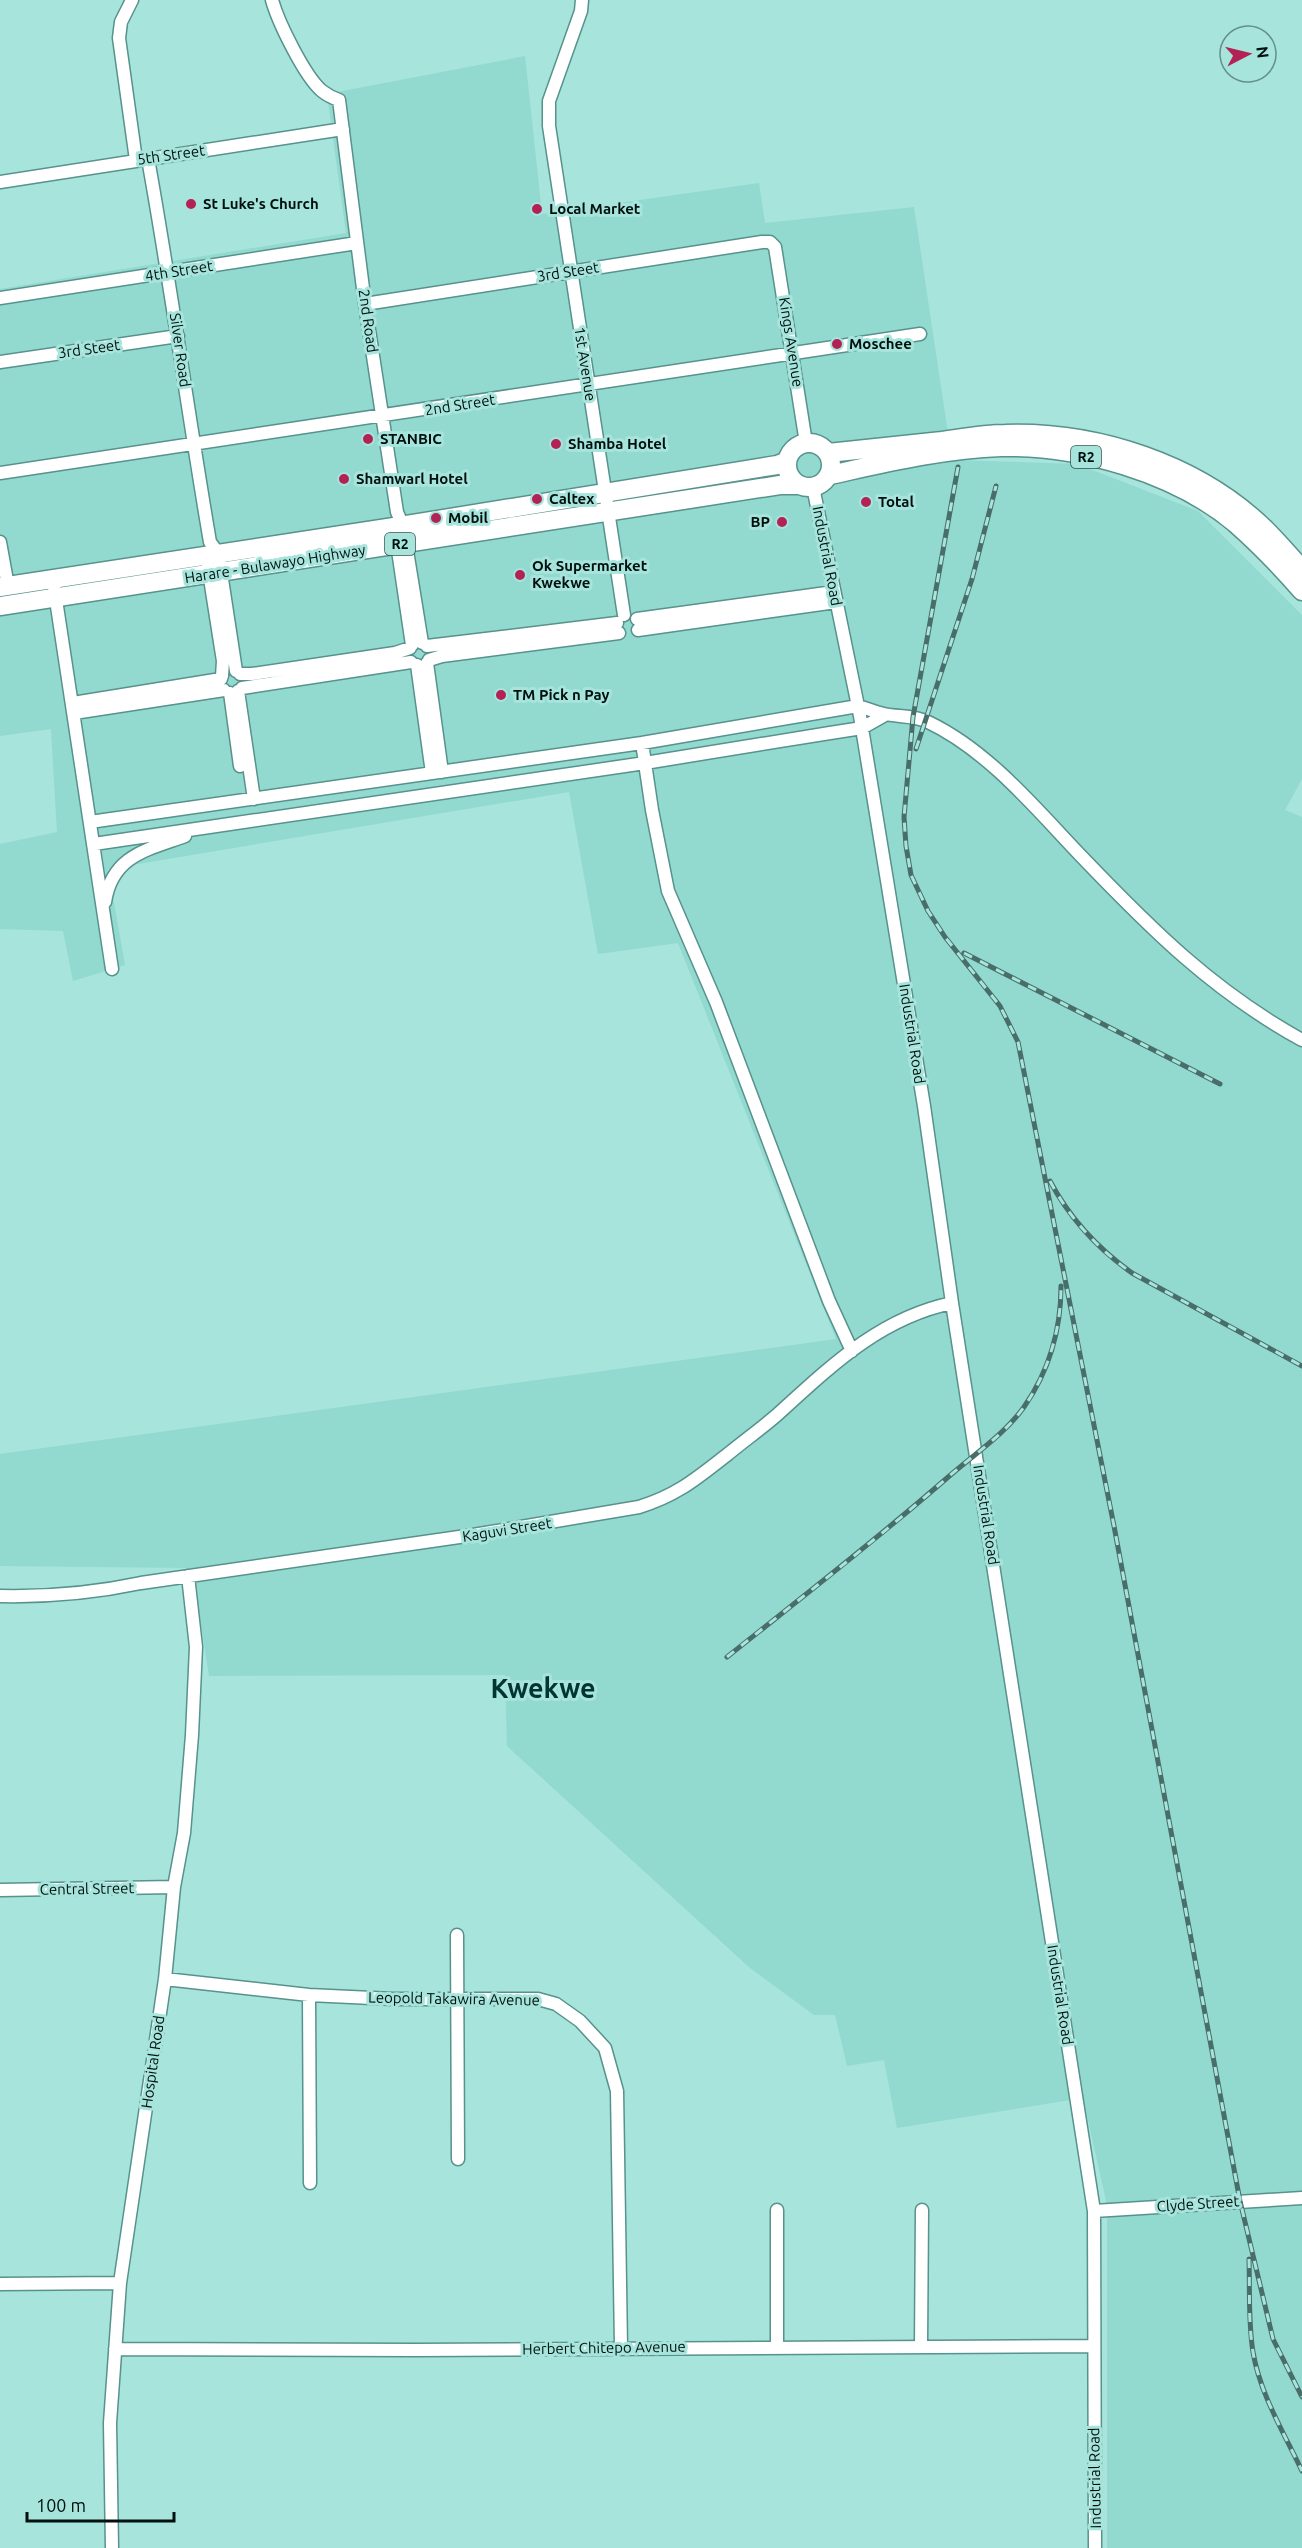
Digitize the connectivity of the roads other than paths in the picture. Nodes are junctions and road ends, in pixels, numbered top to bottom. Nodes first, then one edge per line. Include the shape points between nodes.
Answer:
1 (132, 0) edge
2 (272, 0) edge
3 (582, 0) edge
4 (343, 129) junction
5 (142, 159) junction
6 (0, 182) edge
7 (357, 243) junction
8 (770, 243) joint
9 (570, 272) junction
10 (168, 273) junction
11 (0, 298) edge
12 (365, 304) junction
13 (920, 334) dead end
14 (178, 336) junction
15 (793, 353) junction
16 (0, 362) edge
17 (589, 386) junction
18 (381, 417) junction
19 (806, 443) junction
20 (193, 444) junction
21 (828, 453) junction
22 (889, 454) junction
23 (788, 460) junction
24 (0, 473) edge
25 (720, 475) junction
26 (830, 475) junction
27 (806, 486) junction
28 (605, 494) junction
29 (722, 494) junction
30 (608, 512) junction
31 (399, 531) junction
32 (0, 542) edge
33 (212, 550) junction
34 (146, 564) junction
35 (1302, 569) edge
36 (215, 573) junction
37 (149, 583) junction
38 (4, 586) edge
39 (54, 589) junction
40 (1302, 591) edge
41 (835, 597) junction
42 (0, 606) edge
43 (620, 624) junction
44 (638, 625) junction
45 (418, 645) junction
46 (421, 663) junction
47 (238, 673) junction
48 (229, 686) junction
49 (858, 706) junction
50 (73, 708) junction
51 (885, 714) junction
52 (862, 728) junction
53 (642, 743) junction
54 (519, 761) junction
55 (645, 763) junction
56 (437, 773) junction
57 (521, 781) junction
58 (250, 800) junction
59 (90, 822) junction
60 (212, 827) junction
61 (94, 844) junction
62 (104, 909) junction
63 (112, 969) dead end
64 (1302, 1040) edge
65 (952, 1303) junction
66 (852, 1351) junction
67 (188, 1576) junction
68 (0, 1596) edge
69 (174, 1887) junction
70 (0, 1890) edge
71 (457, 1935) dead end
72 (165, 1979) junction
73 (309, 1995) junction
74 (456, 1998) junction
75 (458, 2159) dead end
76 (310, 2183) dead end
77 (1302, 2198) edge
78 (777, 2210) dead end
79 (922, 2210) dead end
80 (1094, 2211) junction
81 (120, 2283) junction
82 (0, 2284) edge
83 (777, 2346) junction
84 (921, 2346) junction
85 (1094, 2346) junction
86 (621, 2348) junction
87 (115, 2349) junction
88 (112, 2548) edge
89 (1095, 2548) edge

1 - 5 street, Silver Road via 121,22 119,38
2 - 4 street, 2nd Road via 291,44 316,84 339,100
3 - 9 street, 1st Avenue via 548,114
4 - 5 street, 5th Street
4 - 7 street, 2nd Road
5 - 6 street, 5th Street
5 - 10 street, Silver Road
7 - 10 street, 4th Street
7 - 12 street, 2nd Road
8 - 9 street, 3rd Steet
8 - 15 street, Kings Avenue via 776,247
9 - 12 street, 3rd Steet
9 - 17 street, 1st Avenue
10 - 11 street, 4th Street
10 - 14 street, Silver Road
12 - 18 street, 2nd Road
13 - 15 street, 2nd Street
14 - 16 street, 3rd Steet
14 - 20 street, Silver Road
15 - 17 street, 2nd Street
15 - 19 street, Kings Avenue
17 - 18 street, 2nd Street
17 - 28 street, 1st Avenue
18 - 20 street, 2nd Street
18 - 31 street, 2nd Road
19 - 21 highway via 817,444
19 - 23 highway, Harare - Bulawayo Highway / R2 via 795,448
20 - 24 street, 2nd Street
20 - 33 street, Silver Road
21 - 22 highway, R2
21 - 26 highway
22 - 26 highway, R2
22 - 35 highway, R2 via 1004,434 1086,439 1190,477 1264,528
22 - 40 highway, R2 via 1030,448 1065,452 1153,475 1233,521
23 - 25 highway, Harare - Bulawayo Highway / R2
23 - 27 highway via 789,475
25 - 28 highway, Harare - Bulawayo Highway / R2
25 - 29 highway
26 - 27 highway, R2 via 820,485
27 - 29 highway, Harare - Bulawayo Highway / R2 via 780,485
27 - 41 street, Industrial Road
28 - 30 street, 1st Avenue
28 - 31 highway, Harare - Bulawayo Highway / R2
29 - 30 highway, Harare - Bulawayo Highway / R2
30 - 31 highway, Harare - Bulawayo Highway / R2
30 - 43 street, 1st Avenue
31 - 33 highway, Harare - Bulawayo Highway / R2
31 - 36 highway, Harare - Bulawayo Highway / R2
31 - 45 street, 2nd Road
32 - 38 street
33 - 34 highway, Harare - Bulawayo Highway / R2
33 - 36 street, Silver Road
34 - 37 highway
34 - 39 highway, Harare - Bulawayo Highway / R2
36 - 37 highway, Harare - Bulawayo Highway / R2
36 - 47 street
36 - 48 street
37 - 39 highway, Harare - Bulawayo Highway / R2
38 - 39 highway, Harare - Bulawayo Highway / R2
39 - 42 highway, Harare - Bulawayo Highway / R2
39 - 50 street
41 - 44 street
41 - 49 street, Industrial Road
43 - 44 street via 632,615
43 - 44 street via 630,637
43 - 45 street
43 - 46 street
45 - 46 street via 430,653
45 - 46 street via 408,656
45 - 47 street via 395,653
46 - 48 street
46 - 56 street
47 - 48 street via 229,671
48 - 50 street
48 - 58 street
49 - 51 street
49 - 52 street, Industrial Road
49 - 53 street
50 - 59 street
51 - 52 street
51 - 64 street via 924,720 959,739 1032,806 1166,942 1232,996
52 - 55 street
52 - 65 street, Industrial Road
53 - 54 street
53 - 55 street
54 - 56 street
54 - 57 street
55 - 57 street
55 - 66 street via 668,891 716,1002 829,1301
56 - 58 street
57 - 60 street
58 - 59 street
59 - 61 street
60 - 61 street
60 - 62 street via 155,847 119,866 107,891
61 - 62 street
62 - 63 street
65 - 66 street, Kaguvi Street via 902,1318
65 - 80 street, Industrial Road
66 - 67 street, Kaguvi Street via 684,1488 660,1500 473,1536
67 - 68 street, Kaguvi Street via 64,1596
67 - 69 street, Hospital Road via 196,1647 184,1833
69 - 70 street, Central Street
69 - 72 street, Hospital Road
71 - 74 street
72 - 73 street, Leopold Takawira Avenue
72 - 81 street, Hospital Road
73 - 74 street, Leopold Takawira Avenue
73 - 76 street
74 - 75 street
74 - 86 street, Leopold Takawira Avenue via 538,1999 556,2004 580,2021 605,2048 617,2091
77 - 80 street, Clyde Street
78 - 83 street
79 - 84 street
80 - 85 street, Industrial Road
81 - 82 street
81 - 87 street, Hospital Road
83 - 84 street, Herbert Chitepo Avenue
83 - 86 street, Herbert Chitepo Avenue
84 - 85 street, Herbert Chitepo Avenue
85 - 89 street, Industrial Road
86 - 87 street, Herbert Chitepo Avenue
87 - 88 street, Hospital Road via 110,2423

